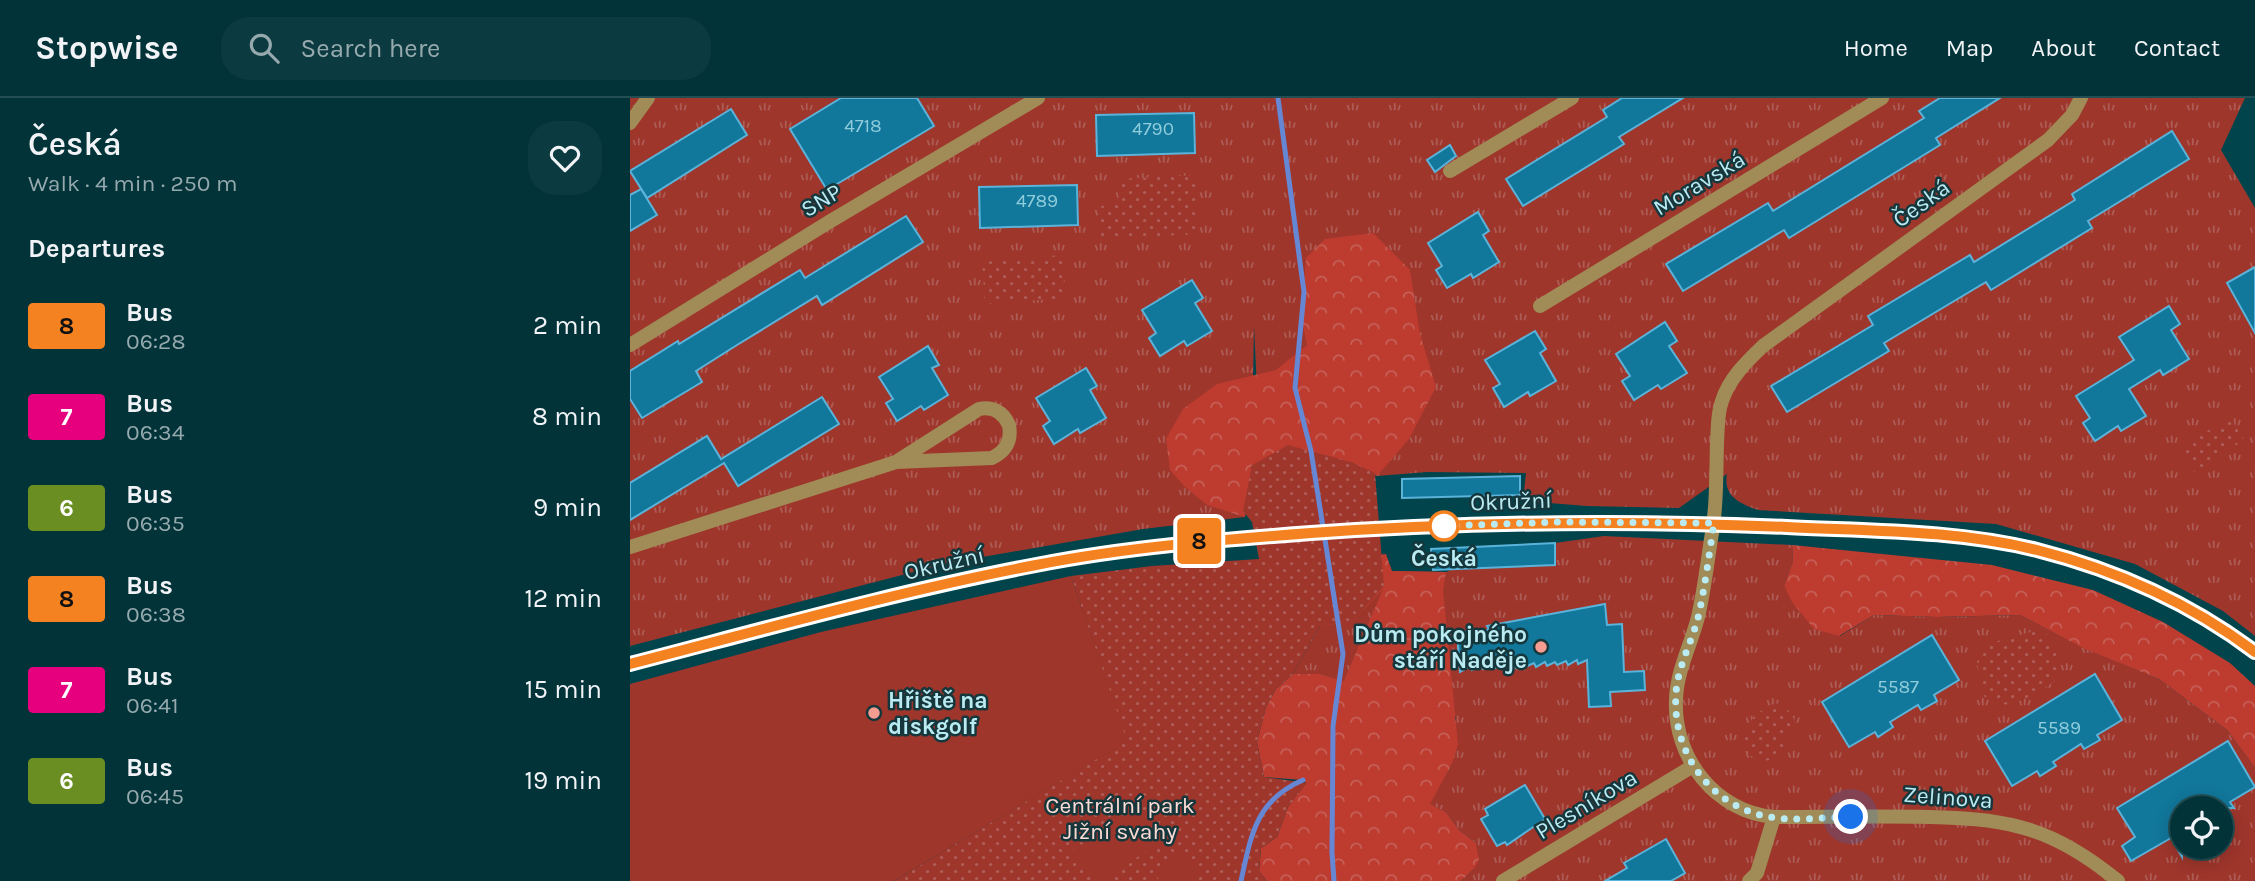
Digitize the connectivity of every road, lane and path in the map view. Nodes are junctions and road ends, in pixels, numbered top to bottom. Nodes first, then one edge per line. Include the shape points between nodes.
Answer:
1 (648, 98) edge
2 (1038, 98) edge
3 (1572, 98) edge
4 (1882, 98) edge
5 (2081, 98) edge
6 (633, 119) edge
7 (1450, 171) dead end
8 (1539, 306) dead end
9 (630, 345) edge
10 (896, 461) junction
11 (1714, 523) junction
12 (630, 548) edge
13 (2255, 652) edge
14 (630, 664) edge
15 (1693, 766) junction
16 (1774, 817) junction
17 (1503, 881) edge
18 (1749, 881) edge
19 (2118, 881) edge

1 - 6 street
2 - 9 street, SNP
3 - 7 street
4 - 8 street, Moravská
5 - 11 street, Česká via 2048,140 1773,339 1743,366 1725,393 1718,415
10 - 10 street via 992,458 1008,444 1009,425 997,410 979,409
10 - 12 street
11 - 13 street, Okružní via 1959,536 2035,550 2147,587 2196,612
11 - 14 street, Okružní via 1544,522 1213,540 1038,565
11 - 15 street, Zelinova via 1698,618 1680,670 1676,699 1681,739
15 - 16 street, Zelinova via 1720,796
15 - 17 street, Plesníkova
16 - 18 street via 1757,873
16 - 19 street, Zelinova via 1967,818 2003,824 2050,838

